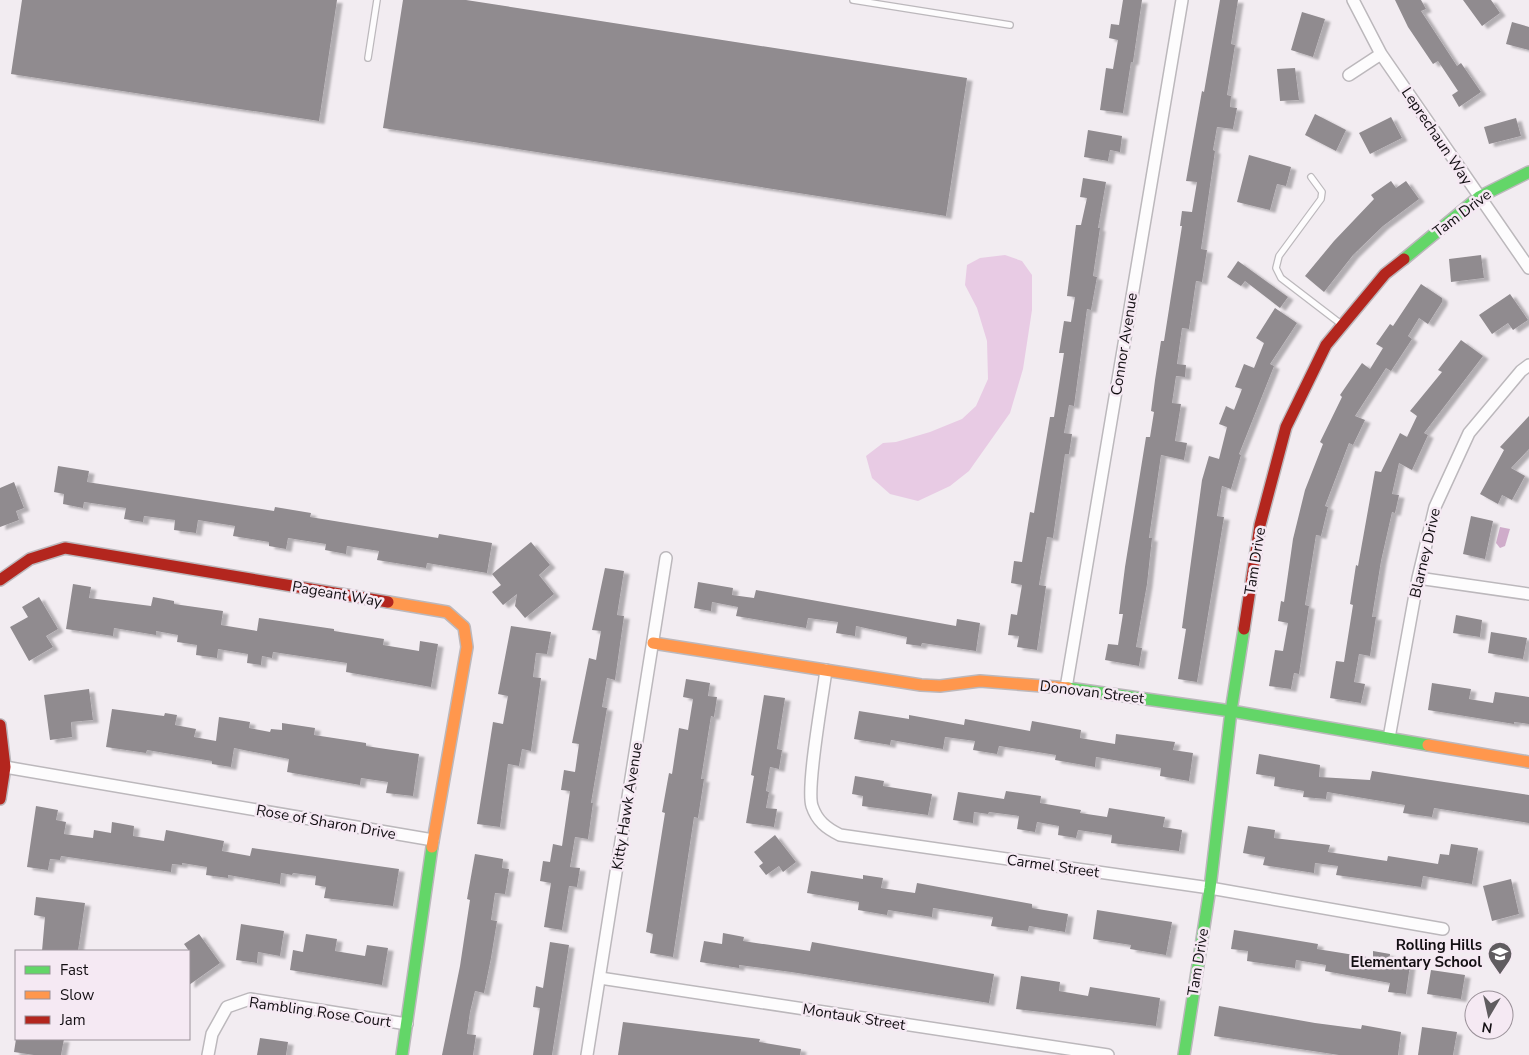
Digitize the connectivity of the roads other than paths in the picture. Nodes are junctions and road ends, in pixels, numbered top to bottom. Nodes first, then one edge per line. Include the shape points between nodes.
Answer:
1 (377, 0) edge
2 (853, 0) edge
3 (1182, 0) edge
4 (1353, 0) edge
5 (1010, 25) dead end
6 (1381, 54) junction
7 (368, 58) dead end
8 (1349, 75) dead end
9 (1529, 172) edge
10 (1311, 177) dead end
11 (1479, 197) junction
12 (1529, 268) edge
13 (1342, 325) junction
14 (1529, 365) edge
15 (666, 558) dead end
16 (1418, 578) junction
17 (0, 580) edge
18 (1529, 594) edge
19 (653, 643) junction
20 (826, 670) junction
21 (1066, 688) junction
22 (1231, 711) junction
23 (0, 725) edge
24 (1389, 738) junction
25 (1529, 762) edge
26 (5, 767) junction
27 (0, 799) edge
28 (433, 840) junction
29 (1210, 888) junction
30 (1443, 929) dead end
31 (600, 978) junction
32 (407, 1024) junction
33 (208, 1055) edge
34 (402, 1055) edge
35 (587, 1055) edge
36 (1108, 1055) edge
37 (1184, 1055) edge

1 - 7 lane
2 - 5 lane
3 - 21 street, Connor Avenue
4 - 6 street, Leprechaun Way
6 - 8 street
6 - 11 street, Leprechaun Way
9 - 11 street, Tam Drive
10 - 13 lane via 1322,192 1321,199 1278,256 1276,268 1281,278
11 - 12 street, Leprechaun Way
11 - 13 street, Tam Drive via 1385,274
13 - 22 street, Tam Drive via 1326,346 1286,427 1260,525
14 - 16 street, Blarney Drive via 1469,433 1435,507
15 - 19 street, Kitty Hawk Avenue
16 - 18 street
16 - 24 street, Blarney Drive
17 - 28 street, Pageant Way via 37,554 64,548 447,612 464,627 467,647
19 - 20 street, Donovan Street
19 - 31 street, Kitty Hawk Avenue
20 - 21 street, Donovan Street via 921,685 940,686 980,680
20 - 29 street, Carmel Street via 811,804 824,827 840,835
21 - 22 street, Donovan Street
22 - 24 street, Donovan Street
22 - 29 street, Tam Drive
23 - 26 street
24 - 25 street, Donovan Street
26 - 27 street
26 - 28 street, Rose of Sharon Drive
28 - 32 street
29 - 30 street, Carmel Street
29 - 37 street, Tam Drive
31 - 35 street, Kitty Hawk Avenue
31 - 36 street, Montauk Street
32 - 33 street, Rambling Rose Court via 250,1000 227,1006 212,1034
32 - 34 street

